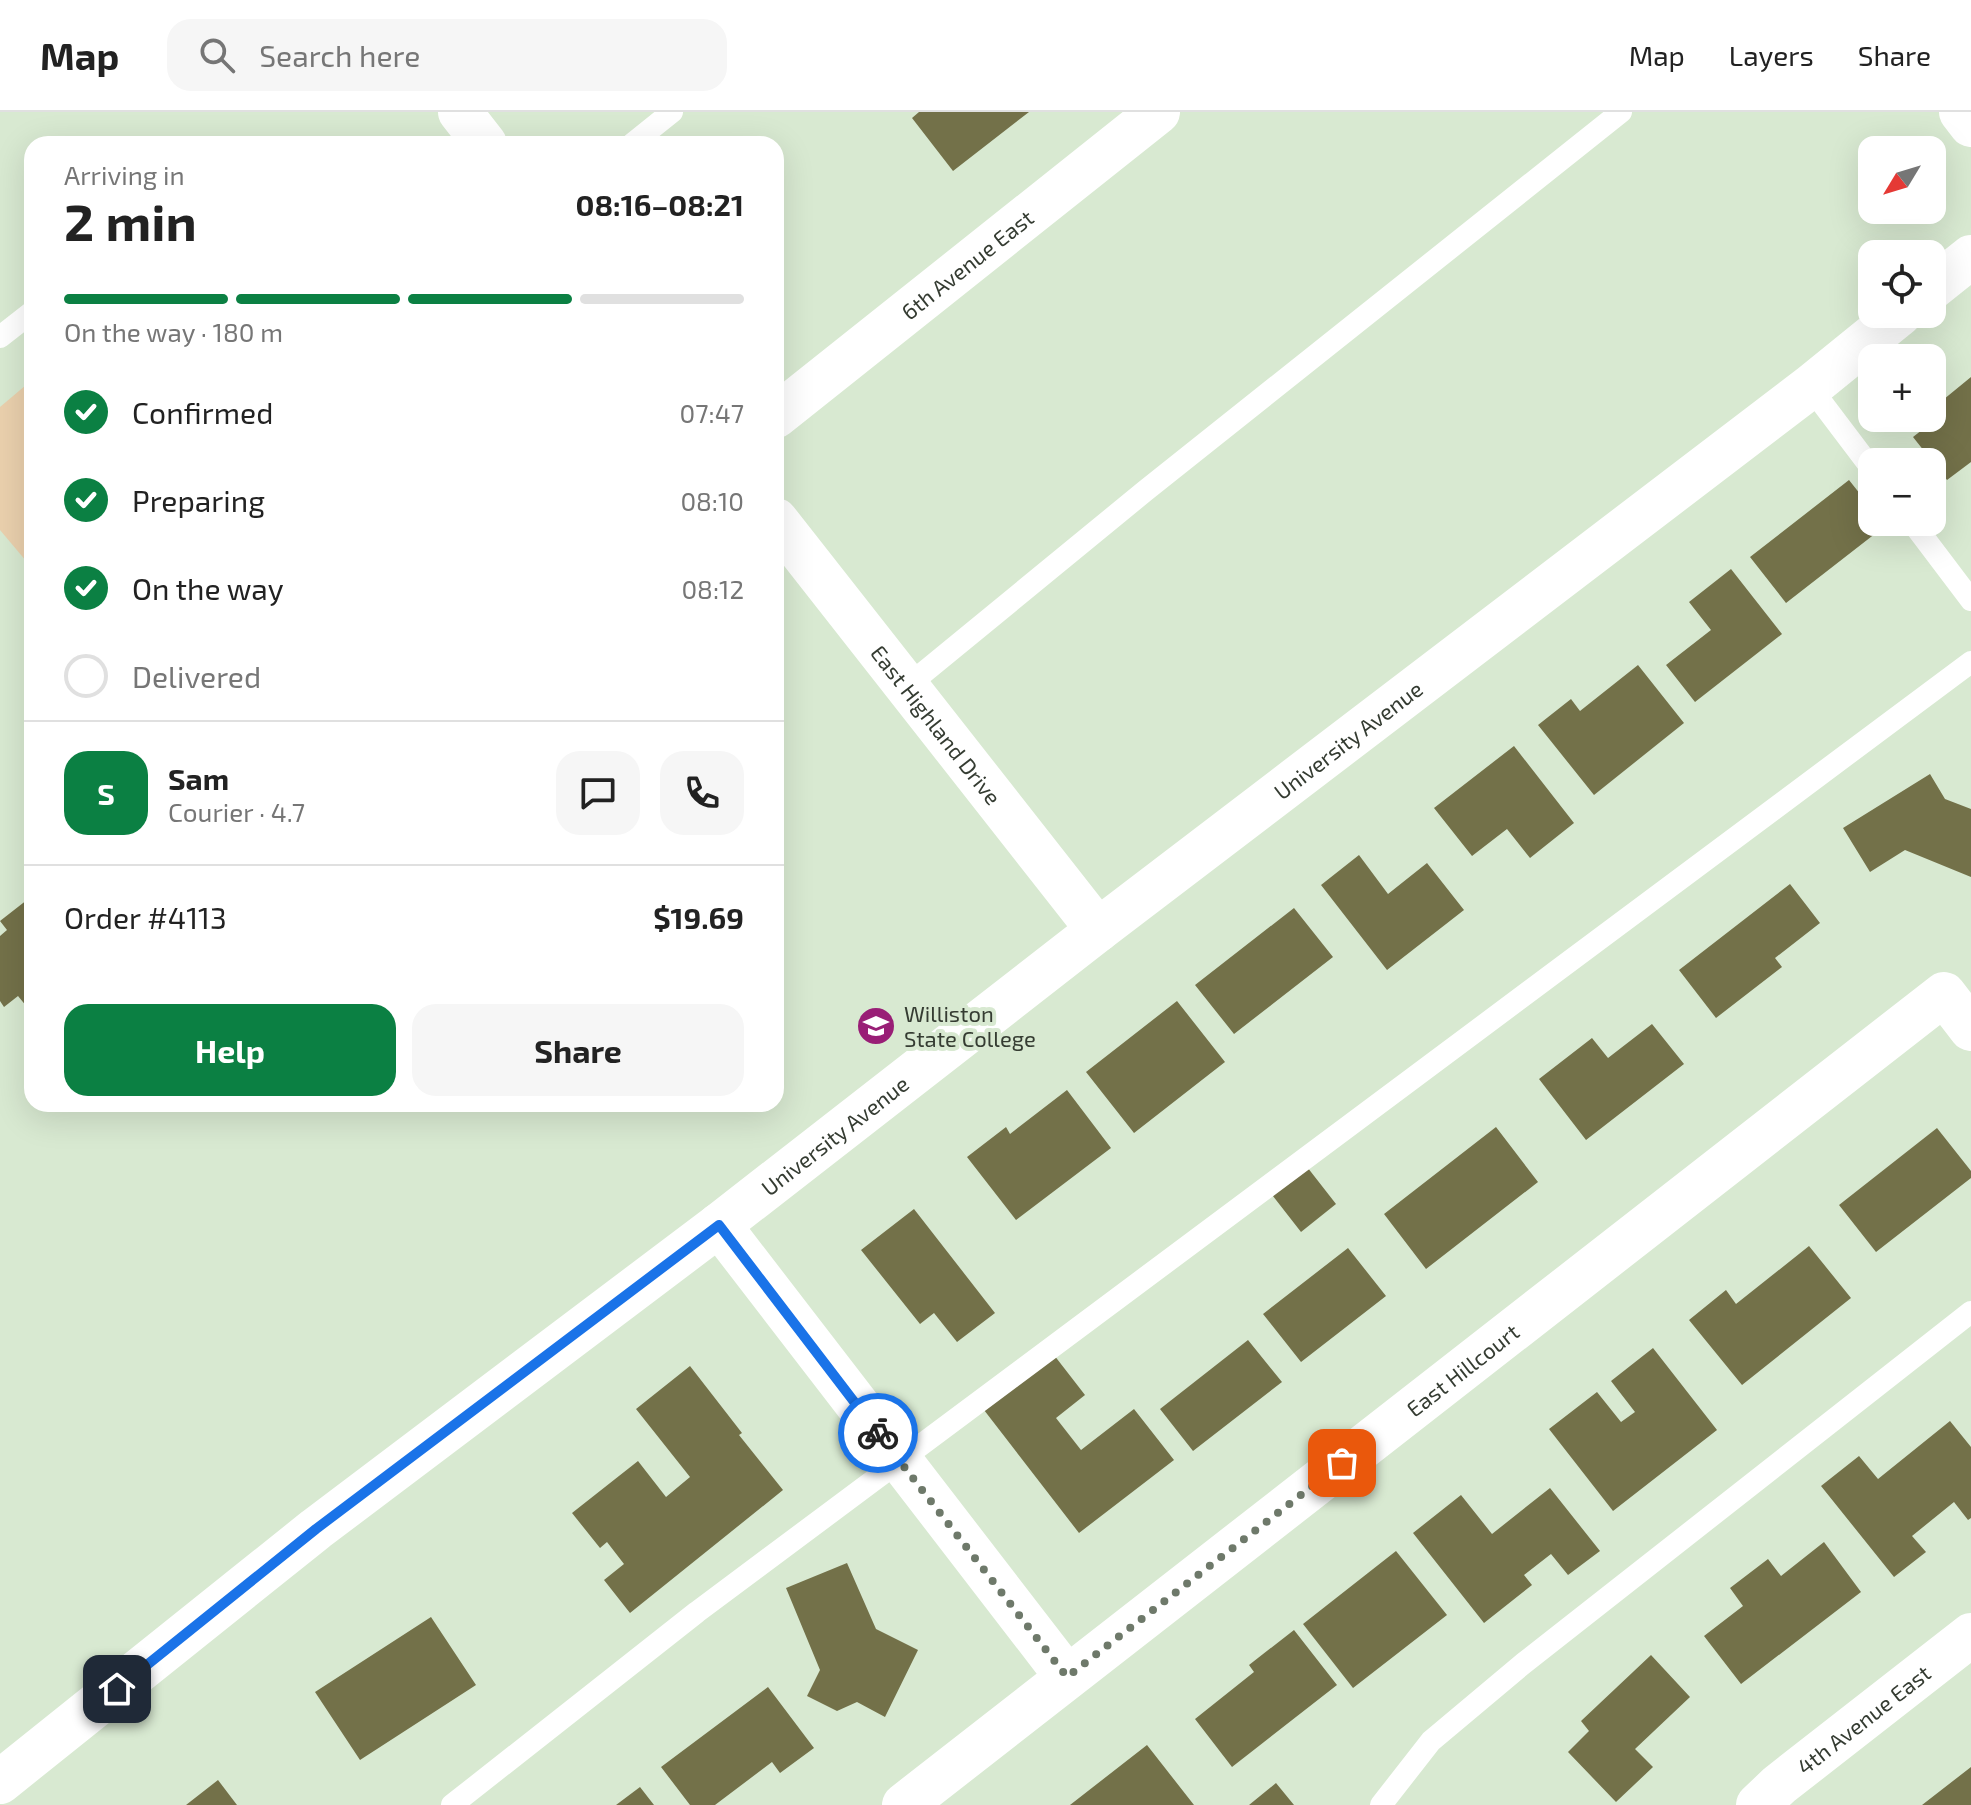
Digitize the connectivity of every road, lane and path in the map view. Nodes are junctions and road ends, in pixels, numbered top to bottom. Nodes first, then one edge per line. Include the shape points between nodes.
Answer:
1 (460, 112) edge
2 (672, 112) edge
3 (1158, 112) edge
4 (1621, 112) edge
5 (1961, 112) edge
6 (1971, 125) edge
7 (479, 136) edge
8 (642, 136) edge
9 (1971, 257) edge
10 (1946, 277) edge
11 (24, 318) edge
12 (1883, 328) edge
13 (0, 337) edge
14 (1810, 387) junction
15 (784, 410) edge
16 (1858, 450) edge
17 (784, 530) edge
18 (1923, 536) edge
19 (1971, 600) edge
20 (1971, 662) edge
21 (906, 687) junction
22 (1098, 930) junction
23 (1971, 1029) edge
24 (719, 1225) junction
25 (1971, 1312) edge
26 (900, 1462) junction
27 (1971, 1635) edge
28 (1067, 1677) junction
29 (0, 1782) edge
30 (452, 1805) edge
31 (904, 1805) edge
32 (1381, 1805) edge
33 (1758, 1805) edge

1 - 7 street
2 - 8 lane
3 - 15 street, 6th Avenue East
4 - 21 lane
5 - 6 street
9 - 10 street
11 - 13 lane
12 - 14 street, University Avenue
14 - 16 lane
14 - 22 street, University Avenue
17 - 21 street, East Highland Drive
18 - 19 lane
20 - 26 lane
21 - 22 street, East Highland Drive
22 - 24 street, University Avenue
23 - 28 street, East Hillcourt via 1944,994
24 - 26 street
24 - 29 street, University Avenue via 316,1529
25 - 32 lane via 1524,1663 1431,1741
26 - 28 street
26 - 30 lane via 697,1612
27 - 33 street, 4th Avenue East
28 - 31 street, East Hillcourt

